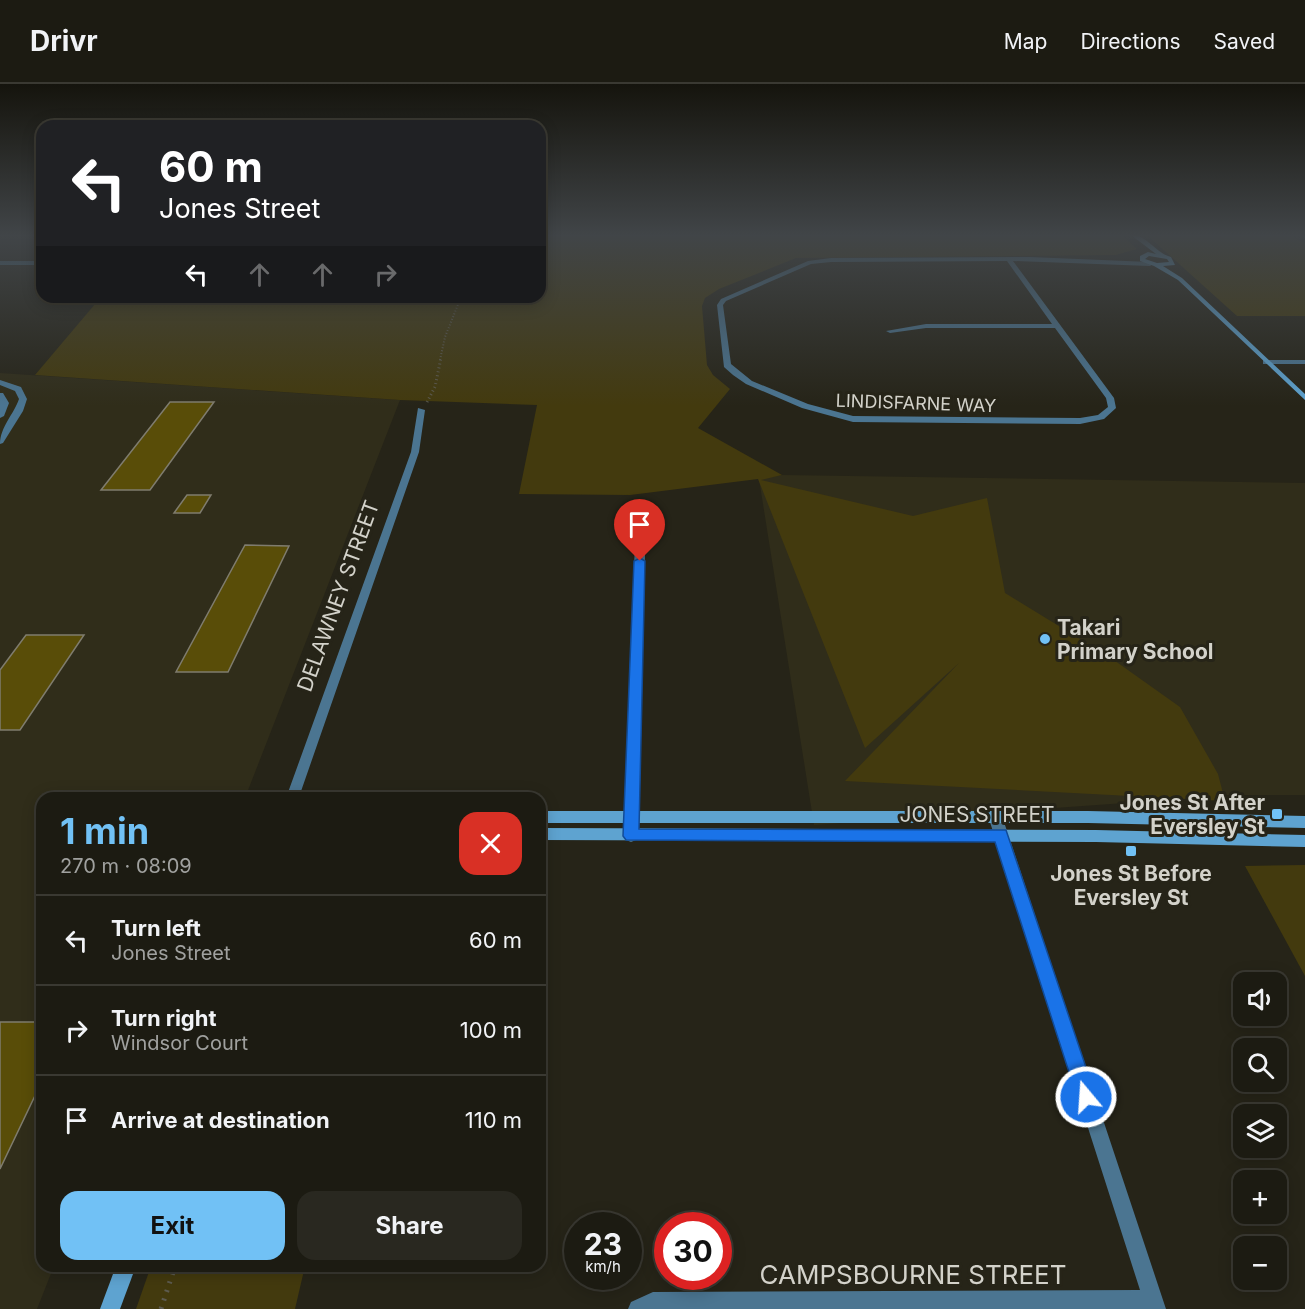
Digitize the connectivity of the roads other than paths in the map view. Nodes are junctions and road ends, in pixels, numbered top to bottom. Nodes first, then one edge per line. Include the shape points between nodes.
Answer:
1 (741, 292) edge
2 (1032, 292) edge
3 (1194, 292) edge
4 (1057, 326) junction
5 (890, 331) dead end
6 (1266, 362) junction
7 (1305, 362) edge
8 (0, 382) edge
9 (0, 395) edge
10 (1305, 398) edge
11 (421, 410) road end
12 (0, 416) edge
13 (0, 441) edge
14 (641, 515) dead end
15 (297, 792) edge
16 (546, 817) edge
17 (632, 818) junction
18 (1305, 822) edge
19 (998, 827) junction
20 (546, 834) edge
21 (631, 836) junction
22 (1305, 841) edge
23 (124, 1272) edge
24 (1154, 1304) edge
25 (110, 1309) edge
26 (638, 1309) edge

1 - 4 street, LINDISFARNE WAY via 720,305 727,365 732,373 816,412 853,419 1080,421 1101,417 1112,408 1110,398
2 - 4 street, LINDISFARNE WAY
3 - 6 street
4 - 5 street via 926,326
6 - 7 street
6 - 10 street
8 - 13 street via 18,389 23,399
9 - 12 street via 5,403
11 - 15 street, DELAWNEY STREET via 416,452
14 - 17 street
16 - 17 street, JONES STREET
17 - 19 street, JONES STREET via 919,816
17 - 21 street
18 - 19 street, JONES STREET via 1088,817
19 - 21 street, JONES STREET
19 - 22 street, JONES STREET
19 - 24 street
20 - 21 street, JONES STREET
23 - 25 street
24 - 26 street, CAMPSBOURNE STREET via 653,1302

